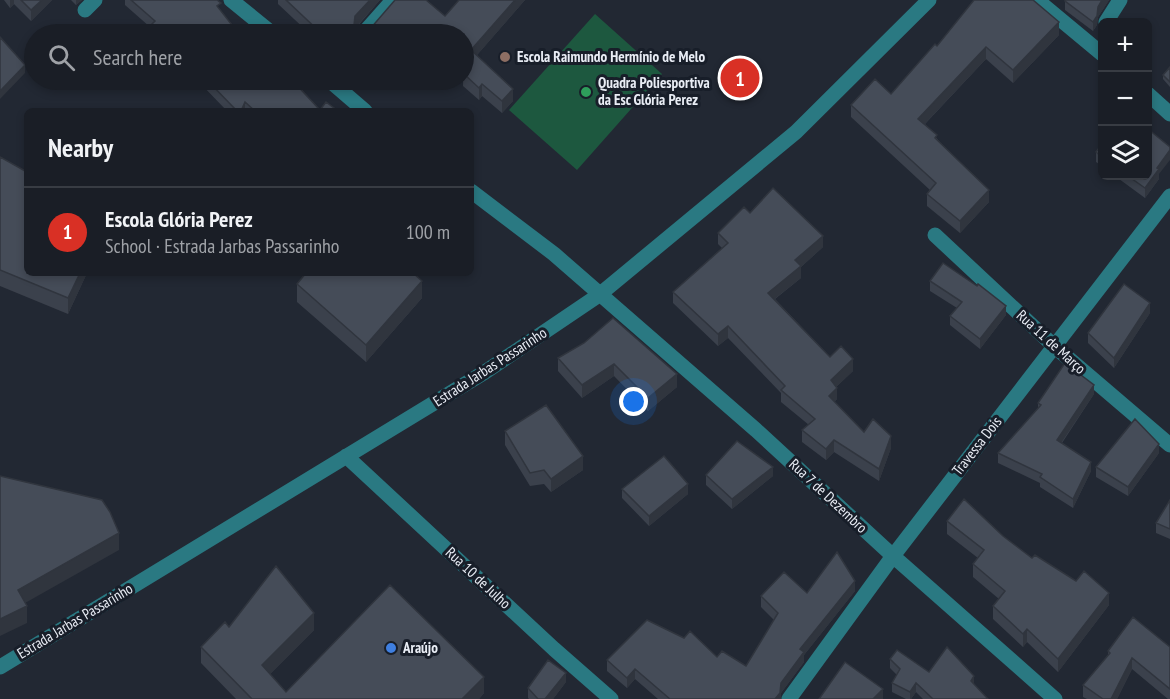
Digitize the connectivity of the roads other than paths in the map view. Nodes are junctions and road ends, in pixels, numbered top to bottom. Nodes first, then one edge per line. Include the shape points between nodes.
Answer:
1 (231, 0) edge
2 (393, 0) edge
3 (929, 0) edge
4 (1037, 0) edge
5 (1120, 0) edge
6 (1109, 18) edge
7 (261, 24) edge
8 (372, 24) edge
9 (1097, 49) edge
10 (341, 90) edge
11 (1152, 98) edge
12 (362, 108) edge
13 (1170, 114) edge
14 (474, 193) edge
15 (1170, 196) edge
16 (934, 235) dead end
17 (599, 295) junction
18 (1054, 346) junction
19 (1170, 445) edge
20 (346, 456) junction
21 (893, 556) junction
22 (0, 667) edge
23 (611, 699) edge
24 (789, 699) edge
25 (1055, 699) edge

1 - 7 street
2 - 8 street
3 - 17 street, Estrada Jarbas Passarinho via 796,132
4 - 9 street
5 - 6 street
10 - 12 street
11 - 13 street
14 - 17 street, Rua 7 de Dezembro via 554,254
15 - 18 street, Travessa Dois
16 - 18 street, Rua 11 de Março
17 - 20 street, Estrada Jarbas Passarinho via 485,372
17 - 21 street, Rua 7 de Dezembro via 756,430
18 - 19 street, Rua 11 de Março
18 - 21 street, Travessa Dois
20 - 22 street, Estrada Jarbas Passarinho
20 - 23 street, Rua 10 de Julho
21 - 24 street, Travessa Dois
21 - 25 street, Rua 7 de Dezembro

